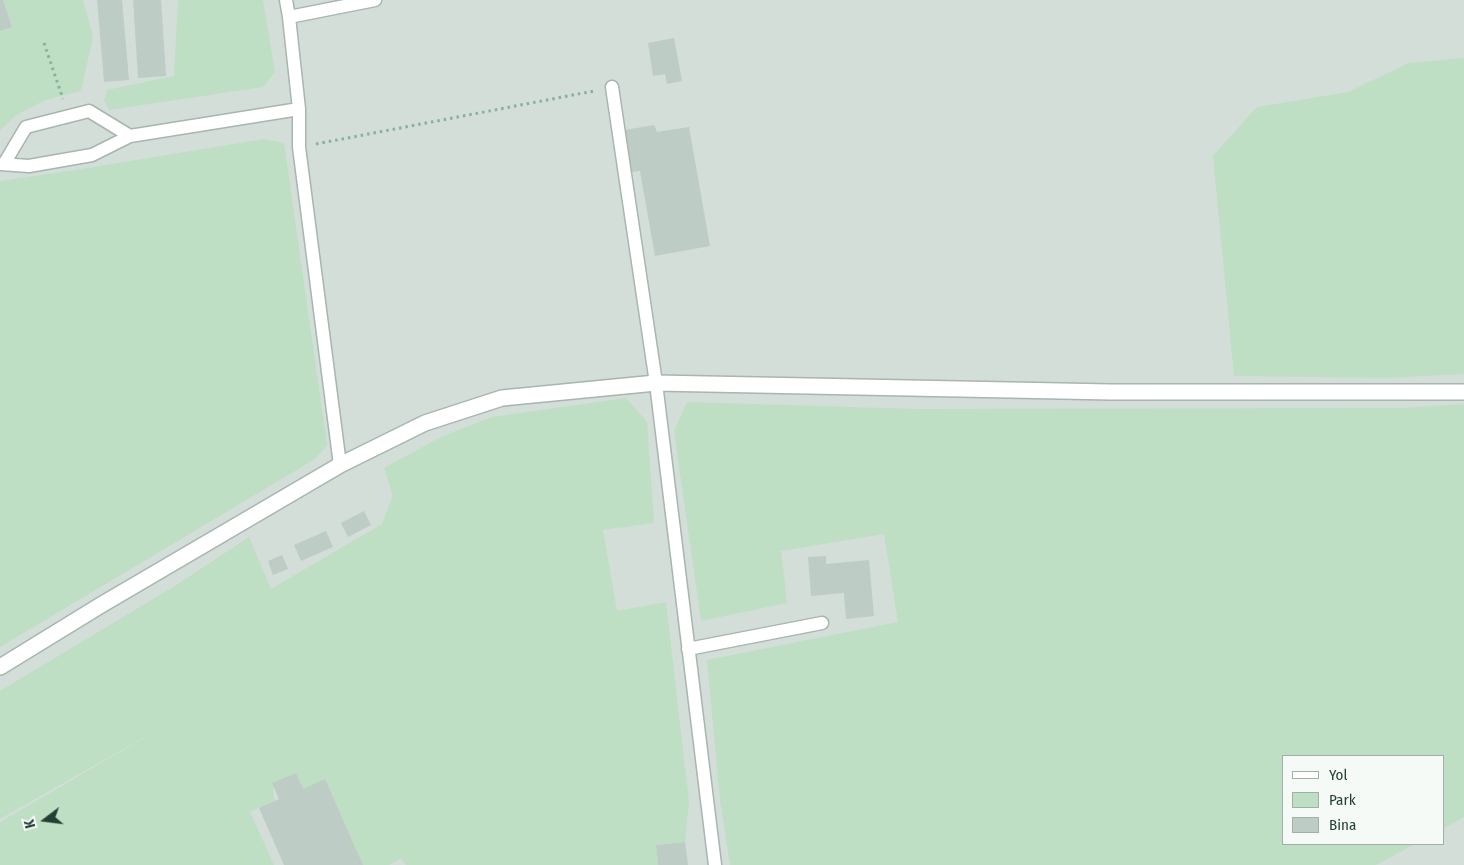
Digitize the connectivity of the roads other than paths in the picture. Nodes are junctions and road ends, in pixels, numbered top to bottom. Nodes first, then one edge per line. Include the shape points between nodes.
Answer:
1 (286, 0) edge
2 (375, 0) edge
3 (289, 17) junction
4 (612, 87) road end
5 (299, 109) junction
6 (130, 136) junction
7 (2, 164) edge
8 (656, 383) junction
9 (1464, 392) edge
10 (340, 465) junction
11 (822, 623) dead end
12 (688, 648) junction
13 (0, 668) edge
14 (715, 865) edge

1 - 3 lane
2 - 3 lane
3 - 5 lane
4 - 8 lane
5 - 6 lane
5 - 10 lane via 299,147
6 - 7 lane via 92,154 29,166
6 - 7 lane via 89,111 26,127
8 - 9 street via 1111,392
8 - 10 street via 502,398 425,423
8 - 12 lane
10 - 13 street
11 - 12 lane
12 - 14 lane

